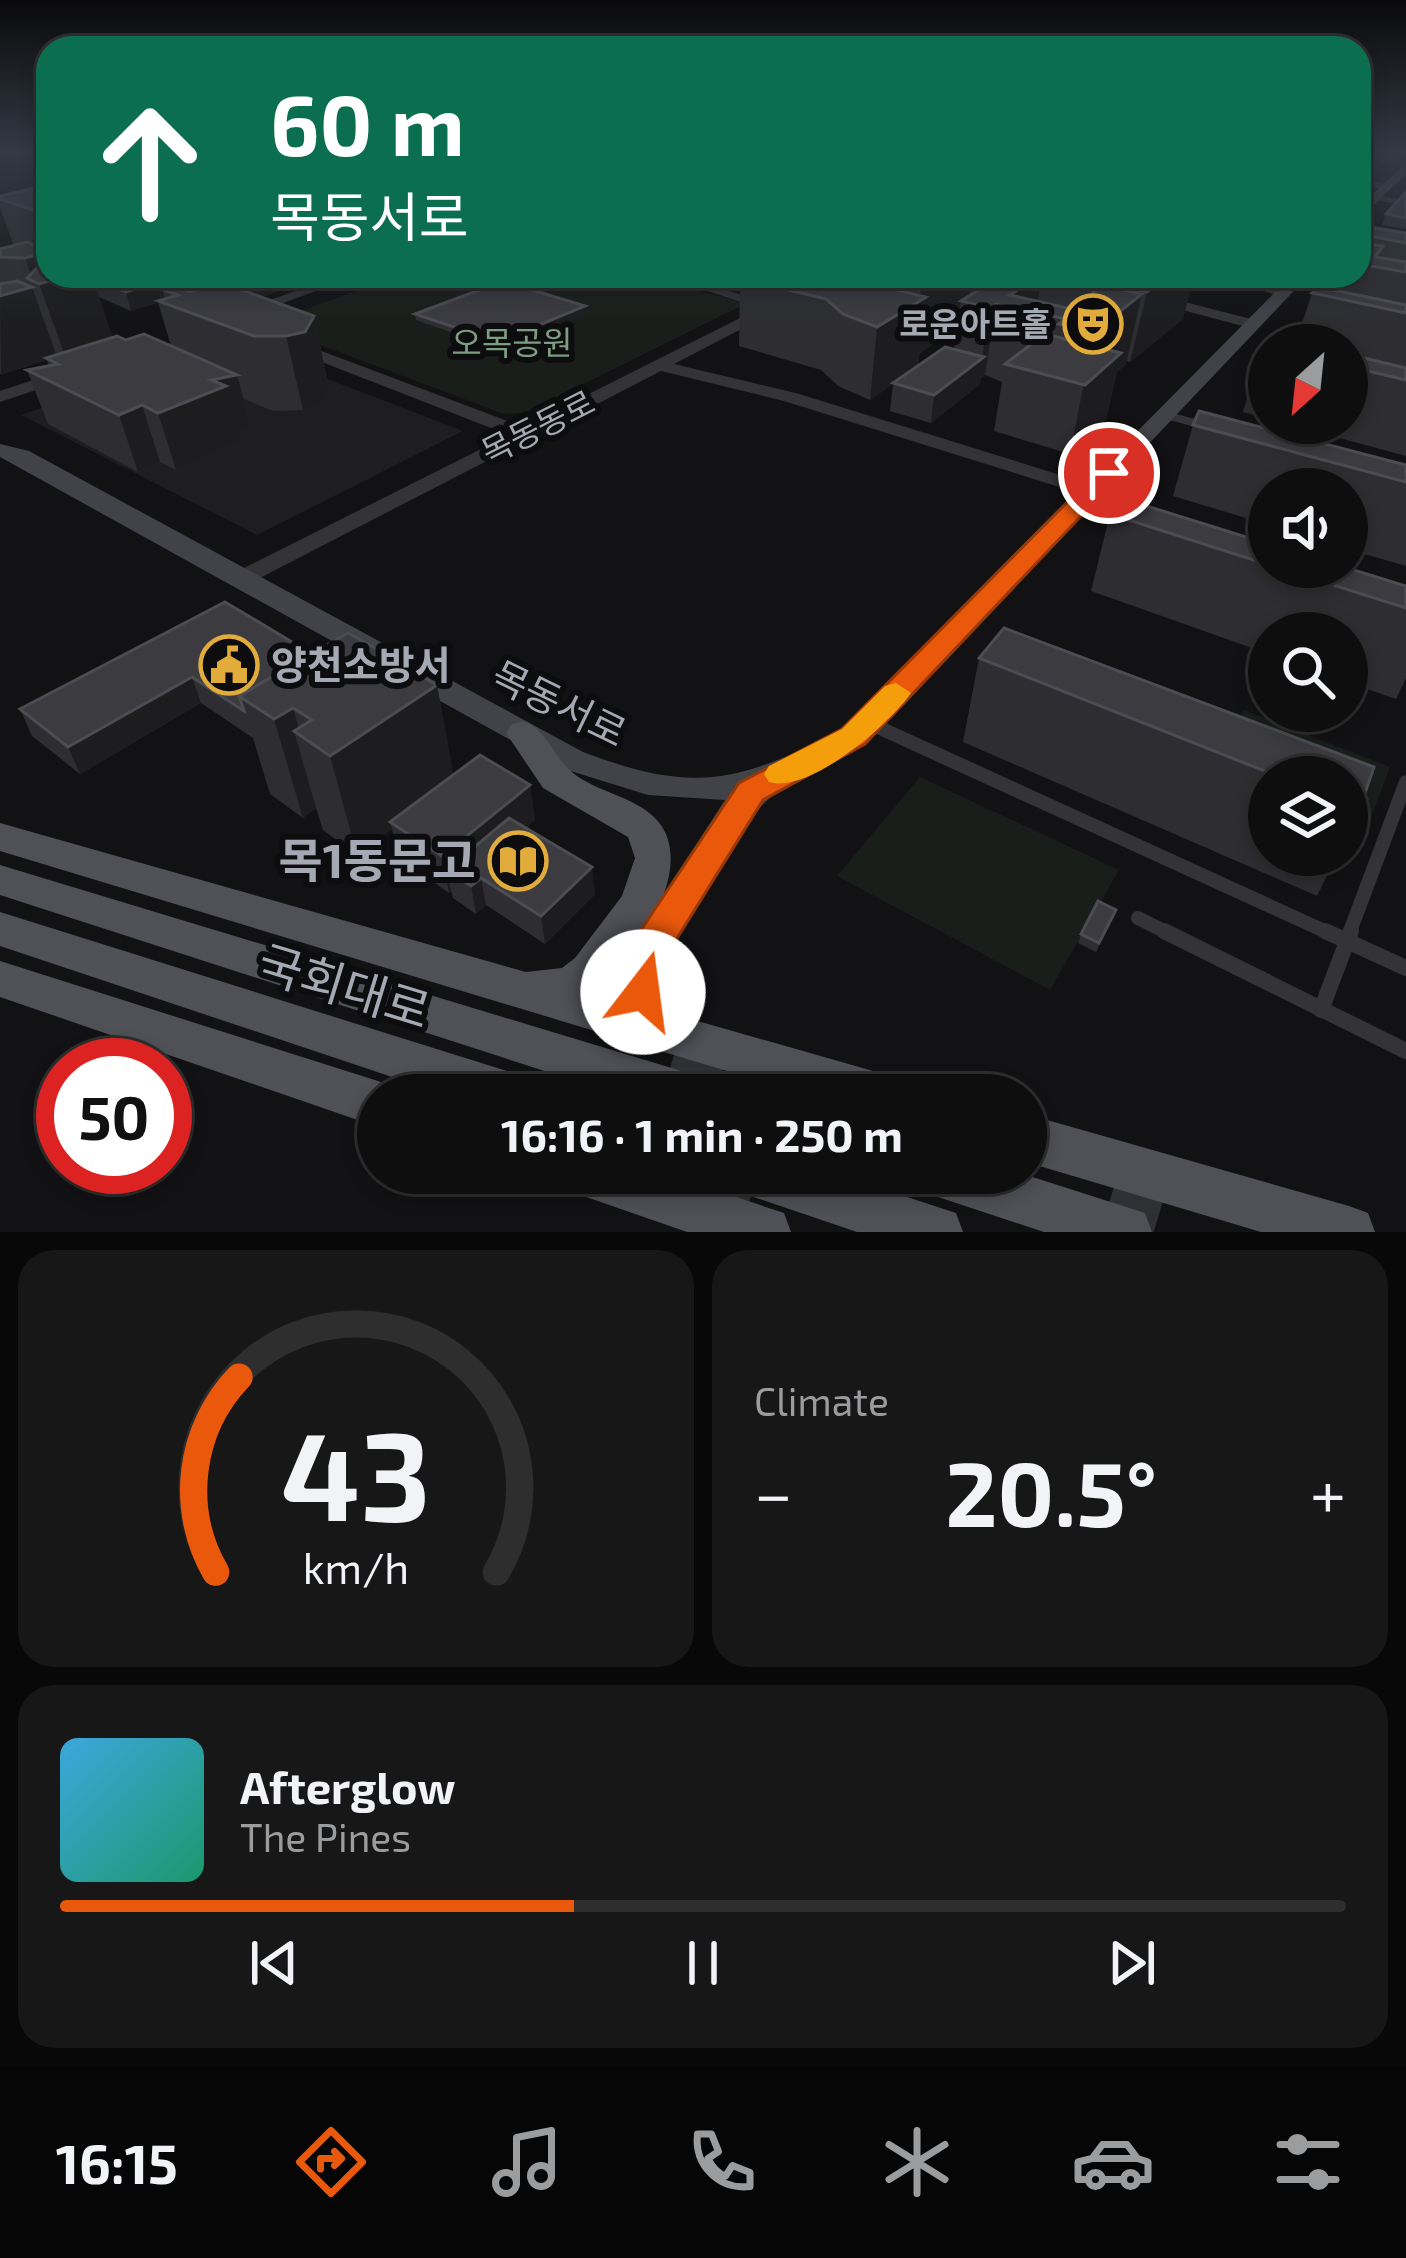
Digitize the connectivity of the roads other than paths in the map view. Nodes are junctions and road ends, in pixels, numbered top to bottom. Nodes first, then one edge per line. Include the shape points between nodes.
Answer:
1 (315, 288) edge
2 (704, 288) edge
3 (1288, 288) edge
4 (1312, 288) edge
5 (1336, 293) edge
6 (1148, 297) edge
7 (1254, 324) joint
8 (249, 329) edge
9 (1248, 330) edge
10 (283, 343) edge
11 (659, 365) junction
12 (81, 369) edge
13 (0, 397) edge
14 (1166, 415) junction
15 (1210, 427) edge
16 (524, 434) junction
17 (0, 450) edge
18 (1092, 491) junction
19 (242, 578) junction
20 (867, 722) junction
21 (523, 733) junction
22 (775, 777) junction
23 (1406, 782) edge
24 (0, 837) edge
25 (0, 880) edge
26 (1138, 918) dead end
27 (0, 929) edge
28 (1347, 941) junction
29 (1406, 968) edge
30 (0, 979) edge
31 (509, 987) junction
32 (1321, 1010) junction
33 (665, 1032) junction
34 (1406, 1051) edge
35 (448, 1074) edge
36 (621, 1074) edge
37 (808, 1074) edge
38 (357, 1097) edge
39 (1047, 1144) edge
40 (650, 1194) edge
41 (819, 1194) edge
42 (1005, 1194) edge
43 (765, 1232) edge
44 (937, 1232) edge
45 (1126, 1232) tunnel mouth
46 (1349, 1232) edge

1 - 8 street via 223,320
2 - 11 street, 목동동로 via 773,311
3 - 7 main road, 목동서로
4 - 5 lane
6 - 7 street
9 - 14 main road, 목동서로
10 - 16 street
11 - 16 street, 목동동로
11 - 18 street
12 - 13 street
14 - 15 lane
14 - 18 main road, 목동서로
16 - 19 street, 목동동로
17 - 19 main road, 목동서로
18 - 20 main road, 목동서로
19 - 21 main road, 목동서로
20 - 22 main road, 목동서로
20 - 28 lane
21 - 22 main road, 목동서로 via 628,781 719,788
21 - 31 main road via 555,778 640,826 655,874 581,980 564,989
22 - 33 main road via 735,812 648,951 643,992
23 - 28 lane
24 - 31 main road
25 - 36 main road, 국회대로
26 - 32 lane
27 - 35 main road, 국회대로
28 - 29 lane
28 - 32 lane
30 - 38 main road
31 - 33 main road
32 - 34 lane
33 - 37 main road
39 - 46 main road
40 - 43 main road
41 - 44 main road
42 - 45 main road

